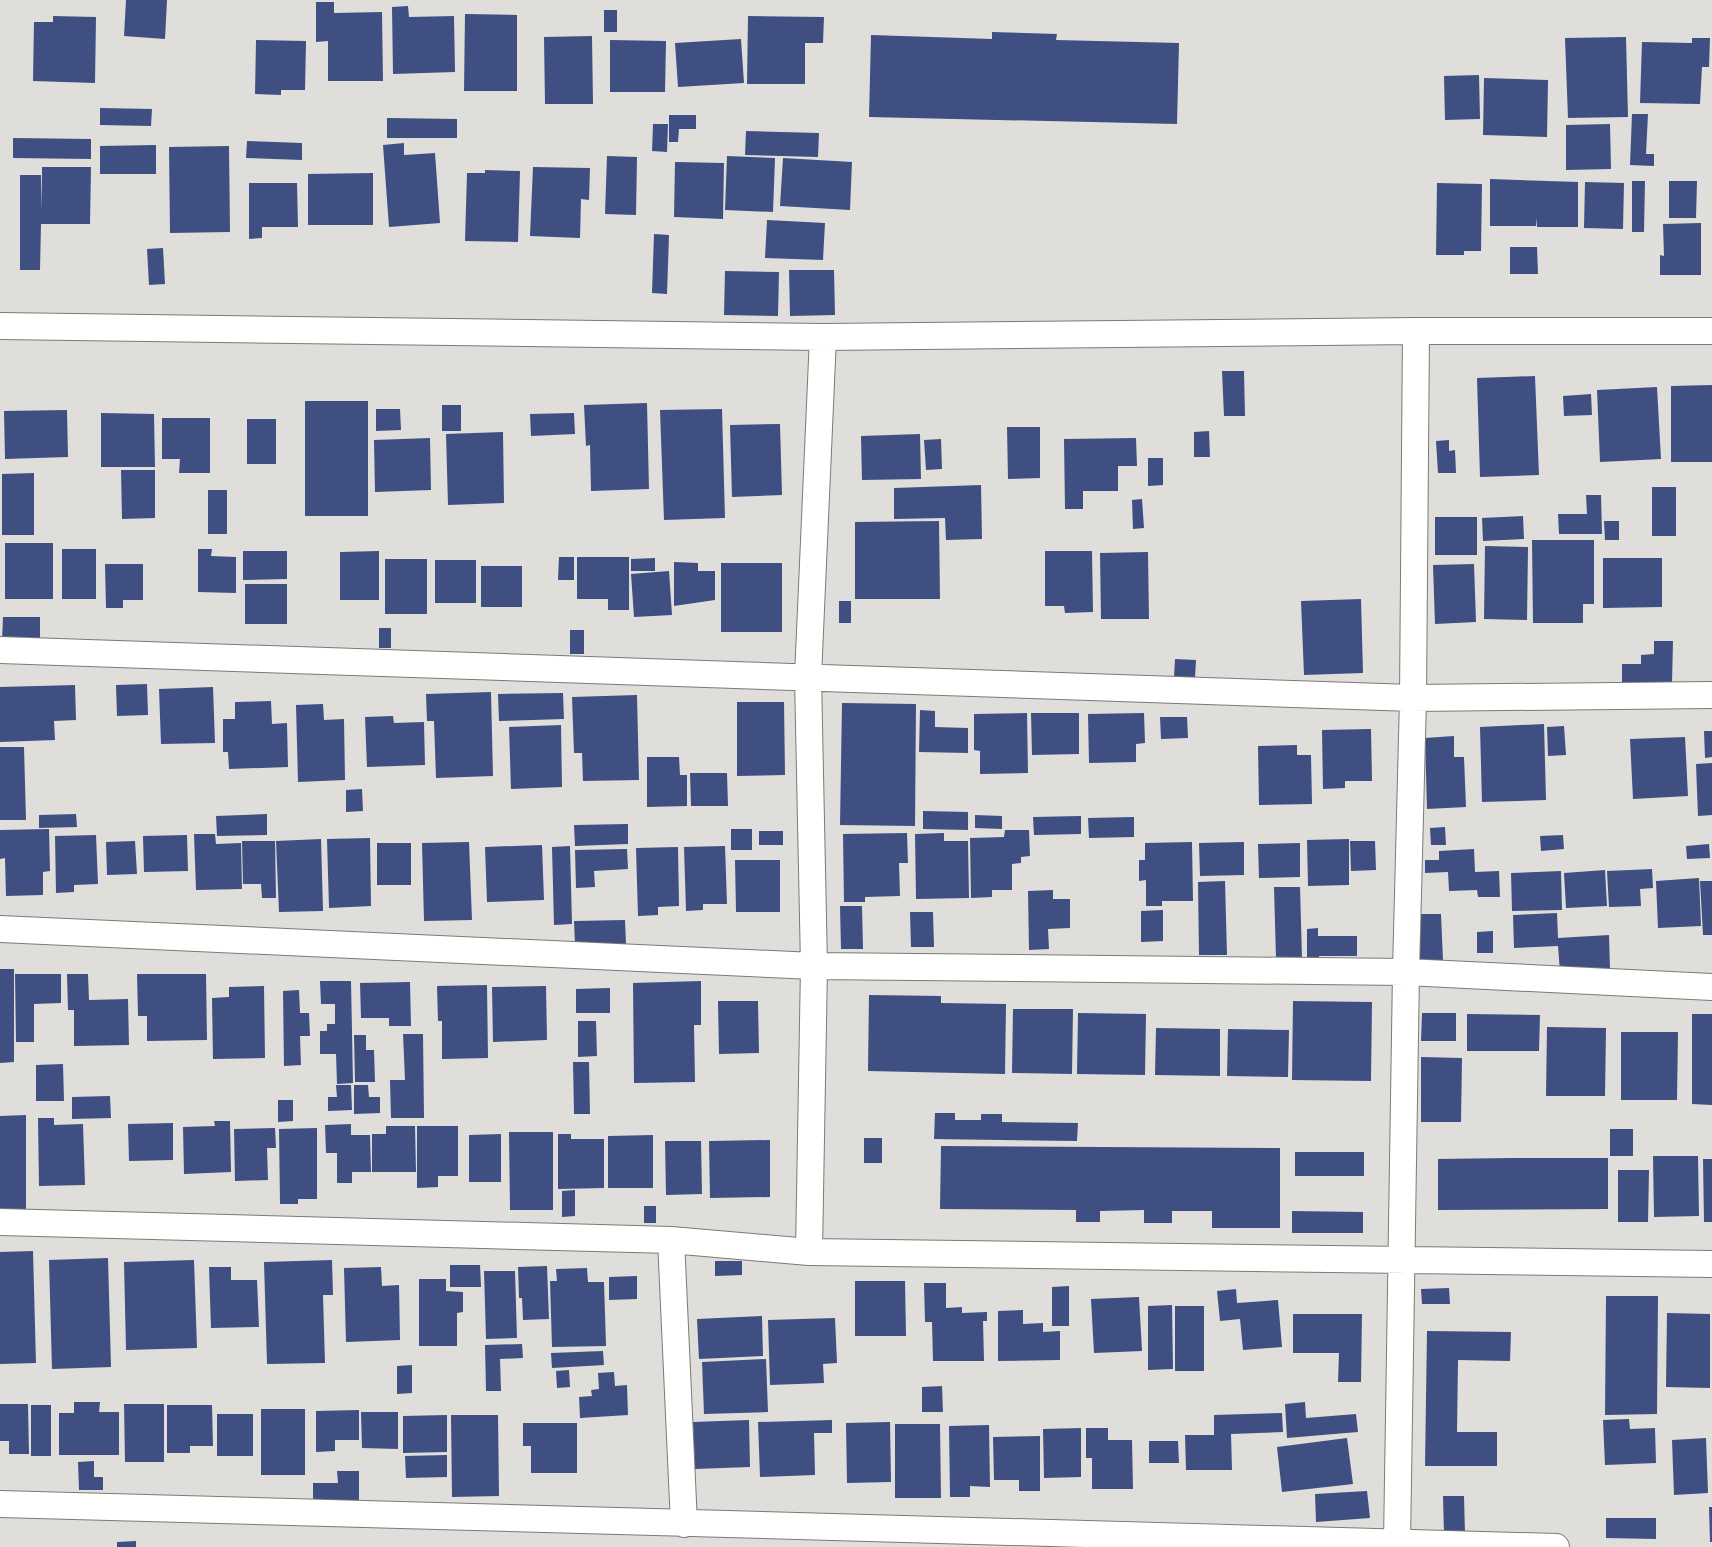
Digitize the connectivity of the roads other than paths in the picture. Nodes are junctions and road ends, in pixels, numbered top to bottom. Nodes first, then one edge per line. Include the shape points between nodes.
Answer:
1 (0, 326) edge
2 (1416, 331) junction
3 (1712, 331) edge
4 (823, 337) junction
5 (0, 650) edge
6 (808, 677) junction
7 (1712, 695) edge
8 (1413, 698) junction
9 (0, 929) edge
10 (814, 966) junction
11 (1406, 972) junction
12 (1712, 987) edge
13 (0, 1222) edge
14 (671, 1240) junction
15 (809, 1252) junction
16 (1402, 1260) junction
17 (1712, 1264) edge
18 (0, 1504) edge
19 (684, 1524) junction
20 (1397, 1543) junction
21 (1556, 1547) edge

1 - 4 street
2 - 3 street
2 - 4 street
2 - 8 street
4 - 6 street
5 - 6 street
6 - 8 street
6 - 10 street
7 - 8 street
8 - 11 street
9 - 10 street
10 - 11 street
10 - 15 street
11 - 12 street
11 - 16 street
13 - 14 street
14 - 15 street
14 - 19 street
15 - 16 street
16 - 17 street
16 - 20 street
18 - 19 street
19 - 20 street
20 - 21 street

